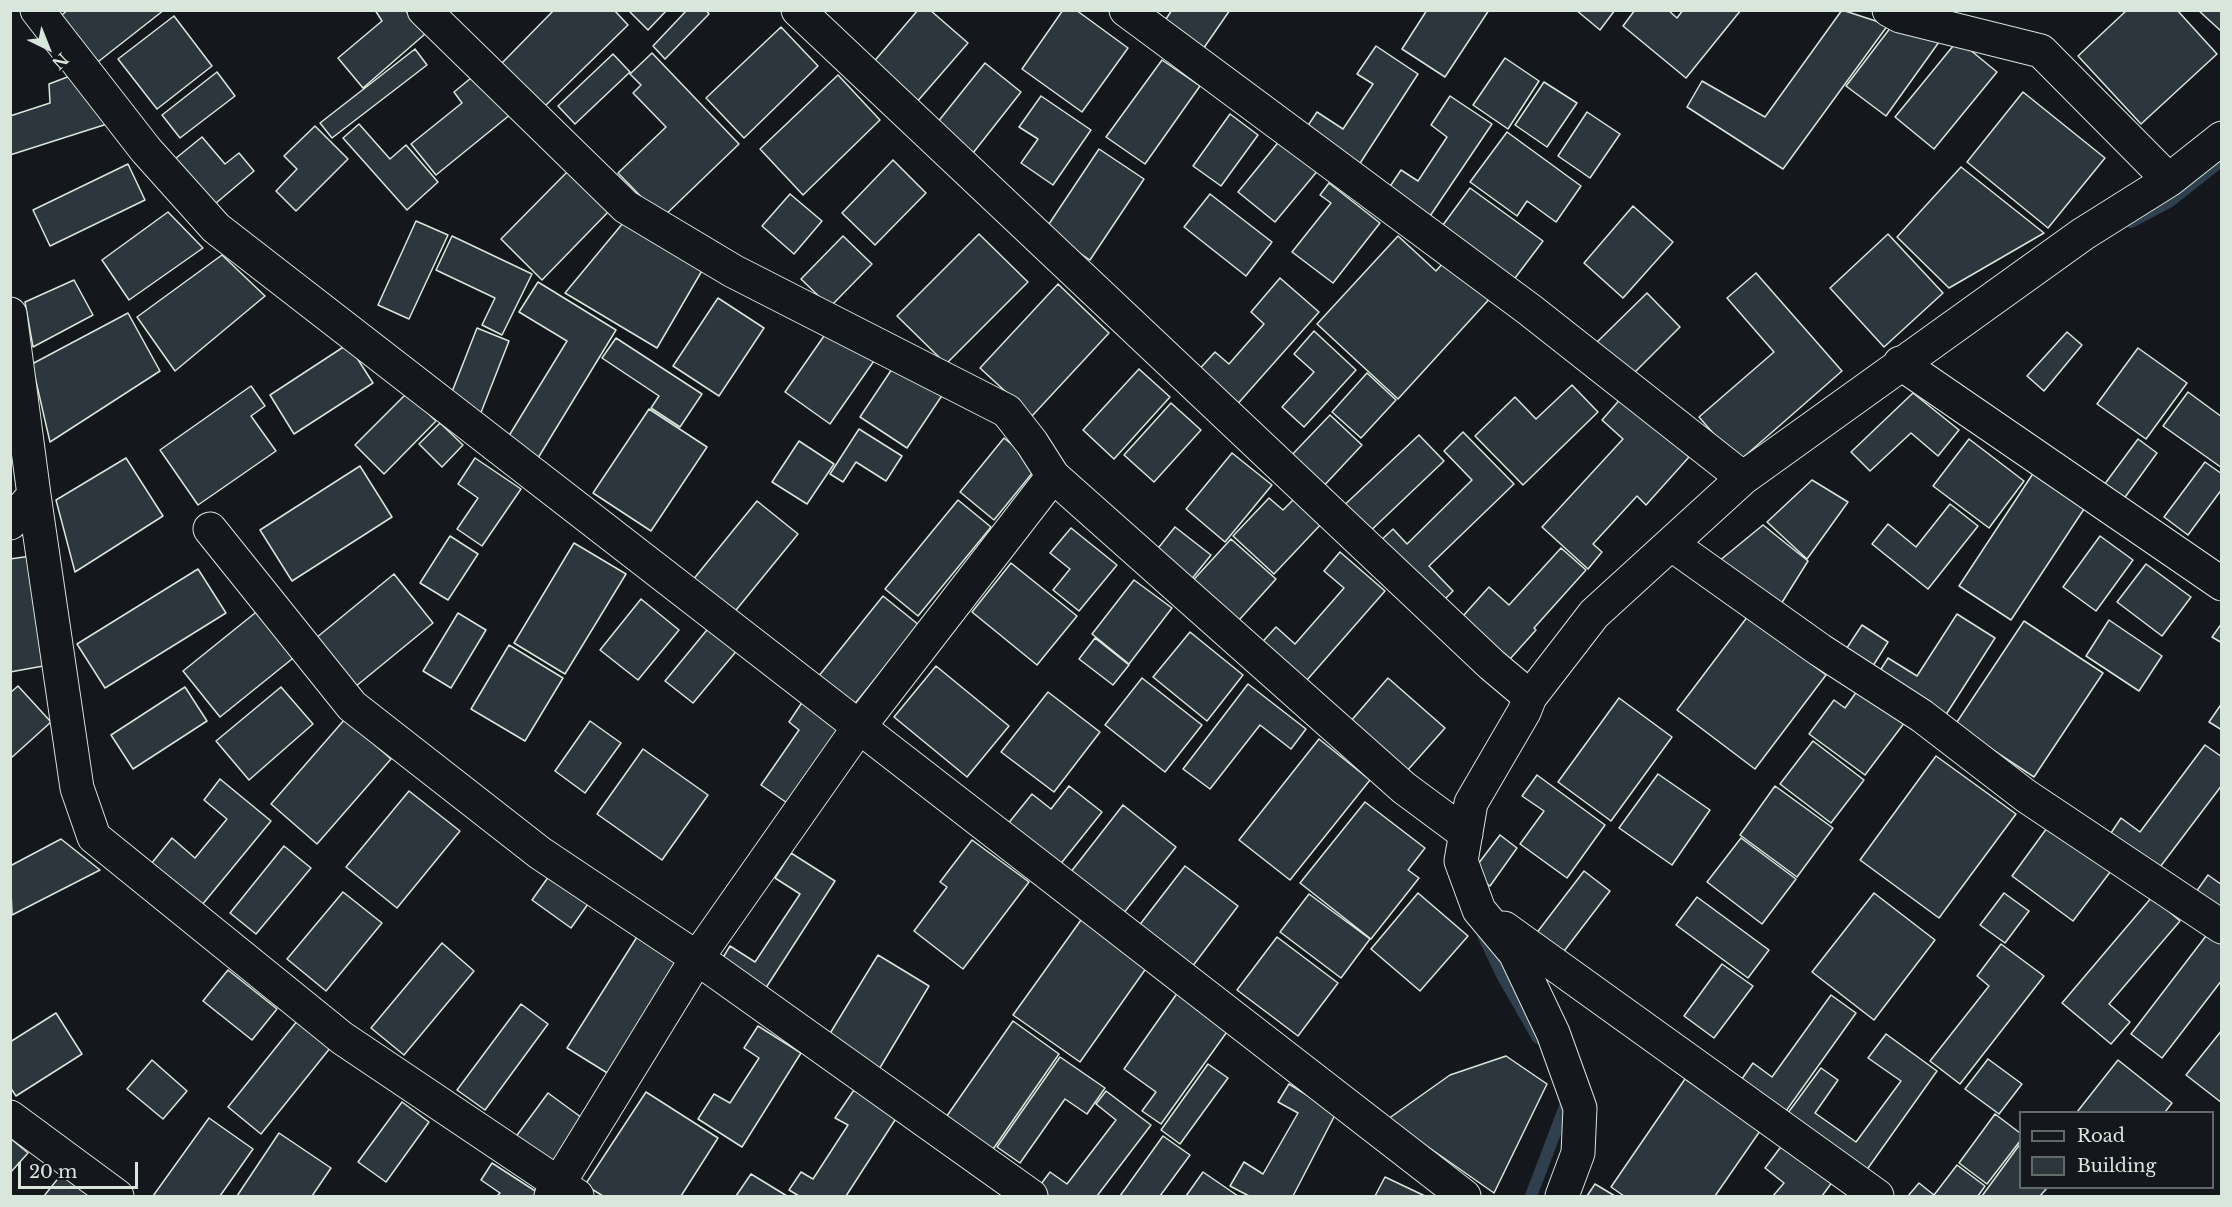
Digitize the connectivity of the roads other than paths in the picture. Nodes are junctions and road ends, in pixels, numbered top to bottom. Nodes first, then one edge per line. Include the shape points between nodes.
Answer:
1 (37, 10) edge
2 (424, 10) edge
3 (798, 10) edge
4 (1889, 10) edge
5 (1131, 12) edge
6 (2222, 138) edge
7 (2169, 180) junction
8 (10, 314) edge
9 (1900, 363) junction
10 (1053, 477) junction
11 (1743, 478) junction
12 (34, 495) junction
13 (10, 523) edge
14 (210, 530) dead end
15 (1671, 544) junction
16 (2222, 584) edge
17 (1530, 697) junction
18 (859, 727) junction
19 (1466, 834) junction
20 (1479, 910) junction
21 (2222, 927) edge
22 (697, 958) junction
23 (10, 1117) edge
24 (562, 1192) edge
25 (117, 1197) edge
26 (1031, 1197) edge
27 (1464, 1197) edge
28 (1562, 1197) edge
29 (1878, 1197) edge

1 - 18 street via 147,150 216,228
2 - 10 street via 626,207 733,271 1007,411
3 - 17 street
4 - 7 street via 2041,51
5 - 11 street via 1530,310
6 - 7 street
7 - 9 street via 2083,234
8 - 12 street
9 - 11 street
9 - 16 street
10 - 18 street
10 - 19 street via 1404,788
11 - 15 street
12 - 13 street
12 - 24 street via 77,788 94,837 342,1038
14 - 22 street via 352,706 540,853
15 - 17 street via 1594,614
15 - 21 street via 1820,650 1922,716 2026,796
17 - 19 street via 1471,803
18 - 22 street
18 - 27 street
19 - 20 street via 1461,861
20 - 28 street via 1515,953 1553,1033 1580,1108 1578,1154
20 - 29 street
22 - 24 street
22 - 26 street
23 - 25 street

